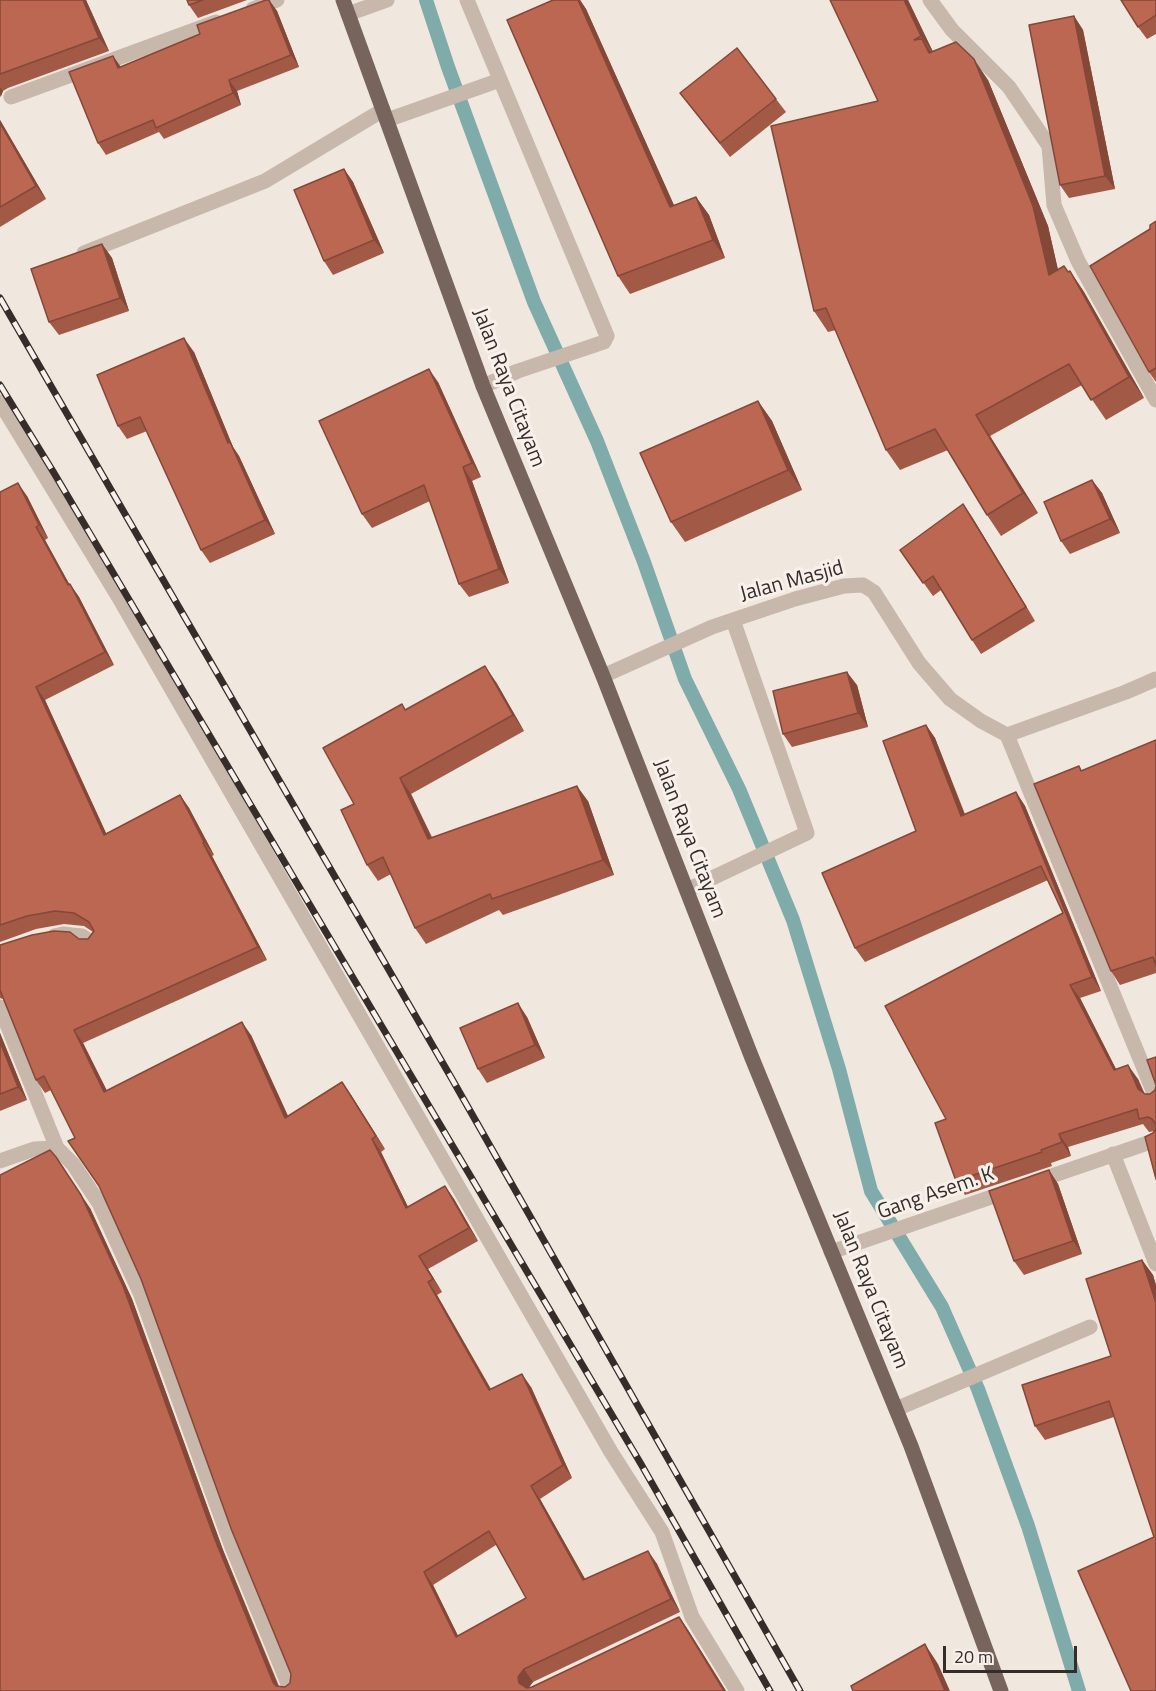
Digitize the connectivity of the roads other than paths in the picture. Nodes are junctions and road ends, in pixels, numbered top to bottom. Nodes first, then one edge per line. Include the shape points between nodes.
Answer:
1 (277, 0) edge
2 (466, 0) edge
3 (930, 0) edge
4 (381, 3) edge
5 (345, 7) edge
6 (500, 80) junction
7 (11, 97) dead end
8 (385, 115) junction
9 (70, 259) edge
10 (483, 386) junction
11 (1156, 400) edge
12 (0, 402) edge
13 (733, 620) junction
14 (603, 676) junction
15 (1156, 678) edge
16 (1007, 735) junction
17 (687, 890) junction
18 (39, 938) edge
19 (93, 944) edge
20 (0, 1007) edge
21 (1156, 1098) edge
22 (1156, 1140) edge
23 (57, 1148) junction
24 (1113, 1154) junction
25 (0, 1161) edge
26 (831, 1252) junction
27 (1156, 1264) edge
28 (1090, 1327) dead end
29 (896, 1409) junction
30 (291, 1691) edge
31 (737, 1691) edge
32 (1001, 1691) edge

1 - 7 street
2 - 6 street
3 - 11 street via 952,30 1009,87 1049,146 1054,205 1078,261
4 - 5 street
5 - 8 main road, Jalan Raya Citayam
6 - 8 street via 415,110
6 - 10 street via 607,336 604,342
8 - 9 street via 265,181
8 - 10 main road, Jalan Raya Citayam
10 - 14 main road, Jalan Raya Citayam
12 - 31 street via 118,597 611,1452 662,1532 687,1619
13 - 14 street, Jalan Masjid
13 - 16 street, Jalan Masjid via 795,599 863,585 874,592 919,663 950,699
13 - 17 street via 807,834
14 - 17 main road, Jalan Raya Citayam
15 - 16 street
16 - 21 street
17 - 26 main road, Jalan Raya Citayam
18 - 19 street via 82,936
20 - 23 street
22 - 24 street, Gang Asem. K
23 - 25 street via 34,1149
23 - 30 street via 73,1164 99,1203 141,1295 232,1547
24 - 26 street, Gang Asem. K
24 - 27 street
26 - 29 main road, Jalan Raya Citayam
28 - 29 street
29 - 32 main road, Jalan Raya Citayam

